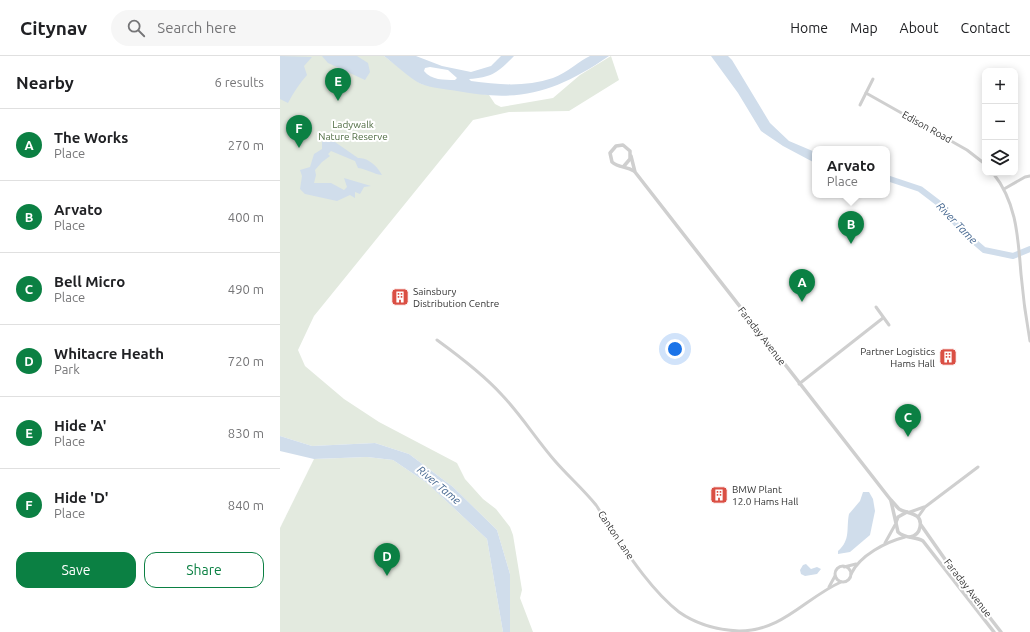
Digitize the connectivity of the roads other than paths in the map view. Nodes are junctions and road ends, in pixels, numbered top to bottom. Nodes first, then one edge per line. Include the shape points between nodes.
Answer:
1 (873, 79) dead end
2 (866, 93) junction
3 (860, 105) dead end
4 (631, 156) junction
5 (982, 162) edge
6 (624, 166) junction
7 (635, 172) junction
8 (995, 176) edge
9 (1030, 176) edge
10 (1004, 190) junction
11 (876, 307) dead end
12 (883, 318) junction
13 (889, 325) dead end
14 (437, 340) dead end
15 (1030, 341) edge
16 (799, 384) junction
17 (978, 467) dead end
18 (890, 499) junction
19 (925, 507) junction
20 (909, 512) junction
21 (918, 517) junction
22 (895, 524) junction
23 (921, 525) junction
24 (907, 537) junction
25 (885, 544) junction
26 (857, 564) junction
27 (844, 567) junction
28 (851, 574) junction
29 (835, 576) junction
30 (841, 582) junction
31 (829, 587) junction
32 (994, 632) edge
33 (1001, 632) edge

1 - 2 street
2 - 3 street
2 - 5 street, Edison Road via 967,150
4 - 6 street
4 - 6 street via 630,150 623,145 611,150 609,156 612,162
4 - 7 street, Faraday Avenue
6 - 7 street, Faraday Avenue
7 - 16 street, Faraday Avenue
8 - 10 street
9 - 10 street
10 - 15 street via 1015,219
11 - 12 street
12 - 13 street
12 - 16 street
14 - 31 street, Canton Lane via 501,394 560,468 597,506 624,548 658,592 680,612 712,627 740,631 757,629 791,615
16 - 18 street, Faraday Avenue
17 - 19 street
18 - 20 street, Faraday Avenue via 899,509
18 - 22 street, Faraday Avenue
19 - 20 street
19 - 21 street
20 - 21 street
20 - 22 street via 898,517
21 - 23 street
22 - 24 street via 898,532
22 - 25 street
23 - 24 street via 918,532
23 - 33 street, Faraday Avenue
24 - 25 street
24 - 32 street, Faraday Avenue via 923,541
25 - 26 street
26 - 27 street
26 - 28 street
27 - 28 street
27 - 29 street via 838,568
28 - 30 street via 849,580
29 - 30 street
29 - 31 street, Canton Lane
30 - 31 street, Canton Lane

